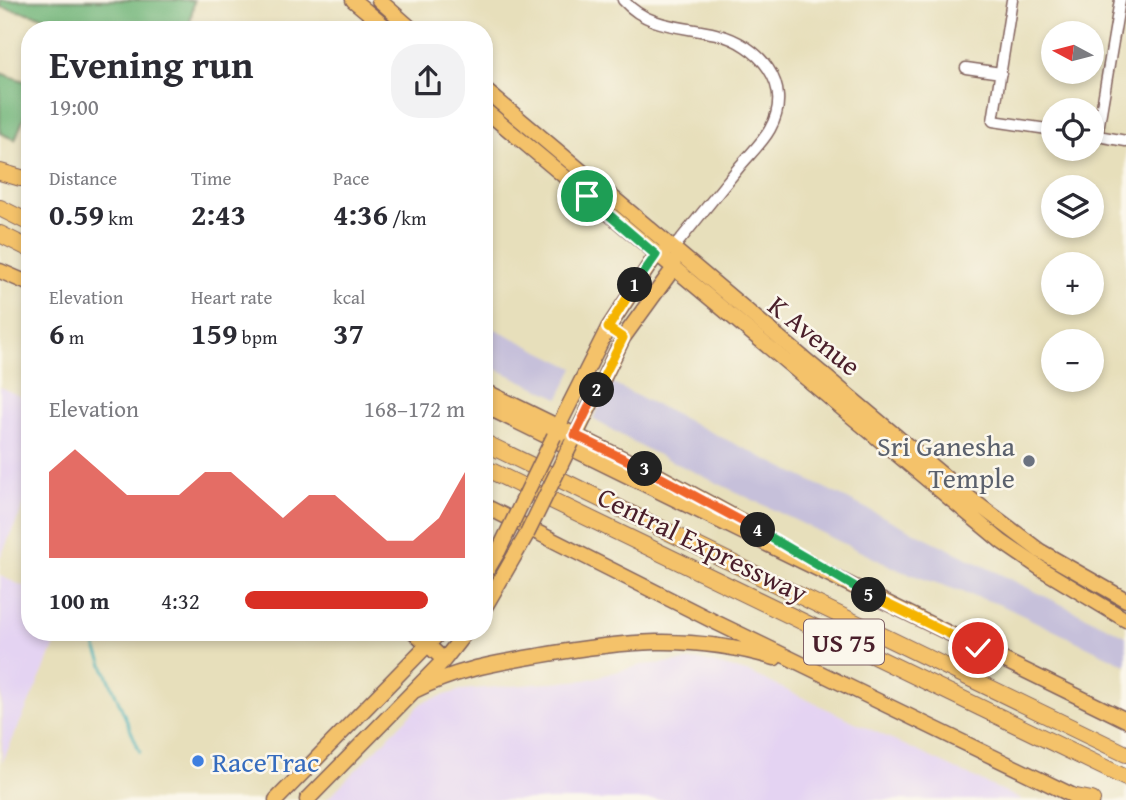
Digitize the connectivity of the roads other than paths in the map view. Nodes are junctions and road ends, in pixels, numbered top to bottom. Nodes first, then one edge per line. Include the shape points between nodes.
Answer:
1 (353, 0) edge
2 (379, 0) edge
3 (623, 0) edge
4 (1012, 0) edge
5 (1120, 0) edge
6 (378, 21) edge
7 (403, 21) edge
8 (966, 68) dead end
9 (1001, 73) junction
10 (493, 97) edge
11 (1102, 98) edge
12 (493, 117) edge
13 (1041, 128) edge
14 (1104, 137) edge
15 (1126, 141) edge
16 (0, 170) edge
17 (21, 178) edge
18 (0, 208) edge
19 (21, 218) edge
20 (0, 234) edge
21 (21, 244) edge
22 (672, 250) junction
23 (656, 255) junction
24 (673, 269) junction
25 (0, 271) edge
26 (21, 280) edge
27 (608, 328) junction
28 (623, 338) junction
29 (770, 340) junction
30 (493, 396) edge
31 (493, 410) edge
32 (862, 415) junction
33 (556, 431) junction
34 (574, 439) junction
35 (493, 447) edge
36 (493, 472) edge
37 (493, 510) edge
38 (493, 560) edge
39 (849, 584) junction
40 (493, 594) edge
41 (1126, 600) edge
42 (1126, 620) edge
43 (424, 641) edge
44 (430, 641) edge
45 (459, 641) edge
46 (427, 644) junction
47 (444, 660) junction
48 (816, 671) junction
49 (414, 691) junction
50 (1126, 720) edge
51 (328, 744) junction
52 (1126, 754) edge
53 (334, 772) junction
54 (1126, 778) edge
55 (1079, 798) edge
56 (276, 800) edge
57 (307, 800) edge
58 (1092, 800) edge

1 - 6 main road
2 - 7 main road
3 - 22 street via 635,14 663,25 716,34 750,47 776,81 778,97 770,129
4 - 9 street
5 - 11 street
8 - 9 street
9 - 13 street via 993,121
10 - 22 main road, K Avenue
12 - 23 main road, K Avenue
14 - 15 street
16 - 17 highway
18 - 19 highway
20 - 21 highway
22 - 23 main road
22 - 24 main road
22 - 29 main road, K Avenue
23 - 24 main road, K Avenue
23 - 27 main road
24 - 28 main road
24 - 29 main road, K Avenue
25 - 26 main road
27 - 28 main road
27 - 33 main road
28 - 34 main road
29 - 32 main road, K Avenue
30 - 33 main road
31 - 39 main road, Central Expressway
32 - 41 main road, K Avenue via 1040,551
32 - 42 main road, K Avenue via 1003,542
33 - 34 main road
33 - 38 main road, bridge
34 - 39 main road via 719,507
34 - 40 main road, bridge
35 - 52 highway, Central Expressway / US 75
36 - 54 highway, Central Expressway / US 75
37 - 48 main road
39 - 50 main road, Central Expressway
43 - 46 main road
44 - 46 main road
45 - 47 main road
46 - 47 main road
46 - 51 main road
47 - 49 main road
48 - 49 main road via 732,648 652,640 468,668
48 - 55 main road
49 - 53 main road
51 - 53 main road via 337,753
51 - 56 main road
53 - 57 main road
55 - 58 highway

